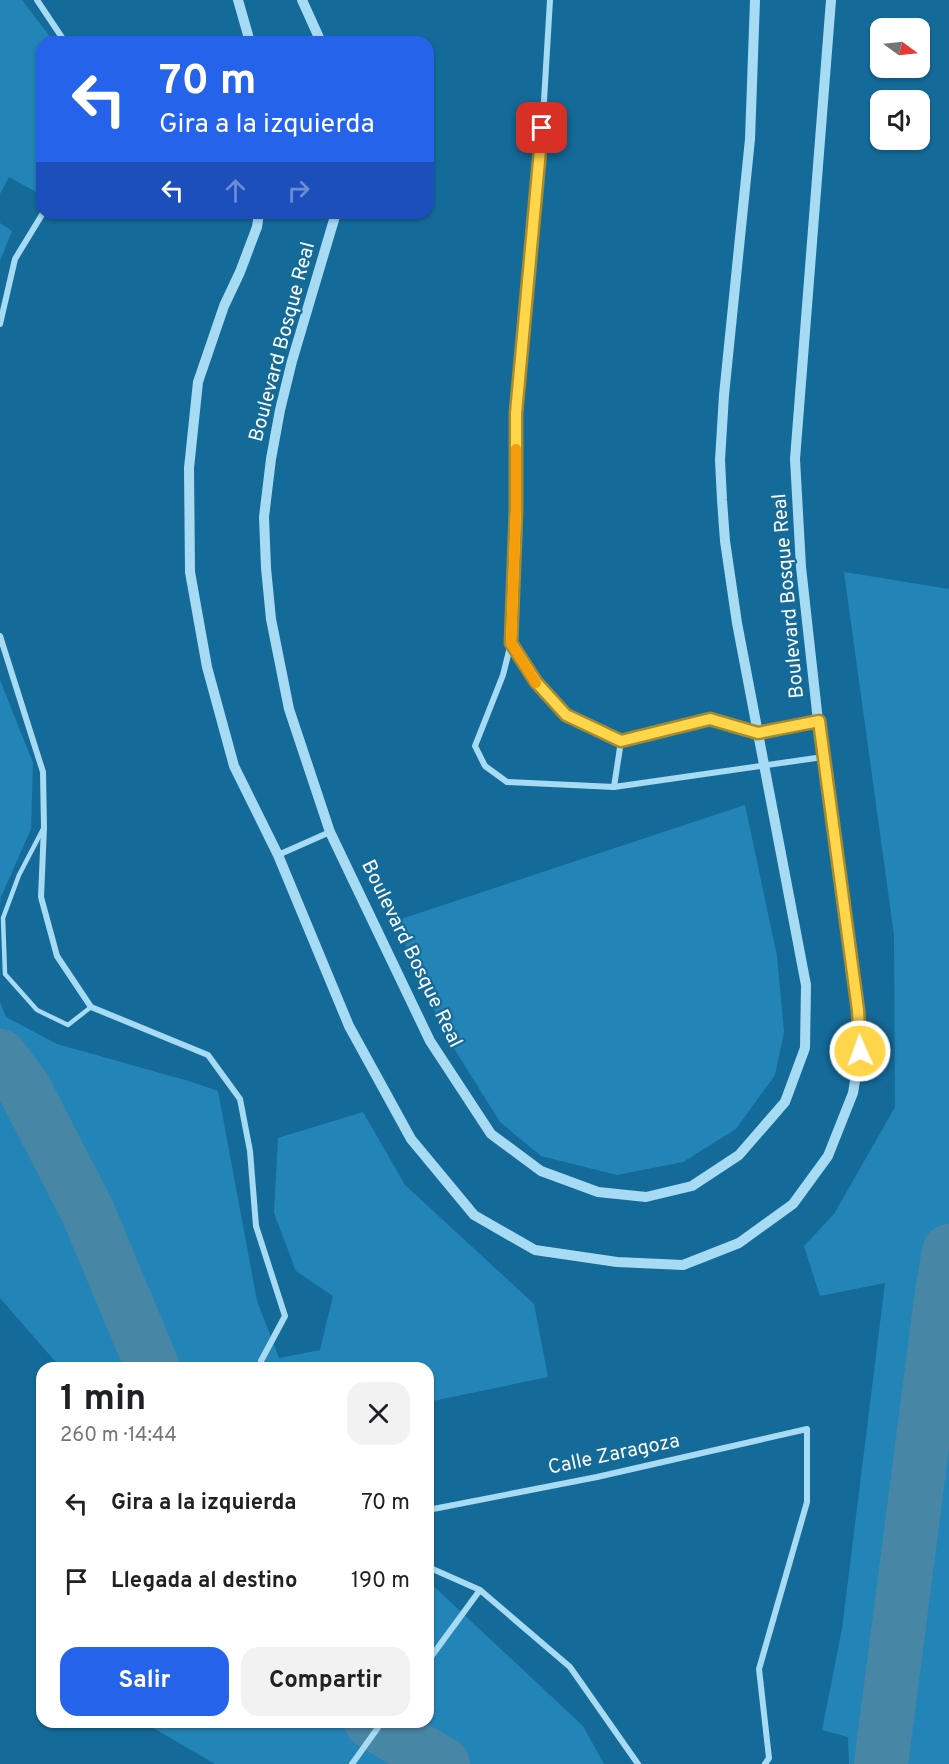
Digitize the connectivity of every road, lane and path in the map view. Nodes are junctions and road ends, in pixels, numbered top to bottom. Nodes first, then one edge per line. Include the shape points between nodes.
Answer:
1 (37, 0) edge
2 (238, 0) edge
3 (302, 0) edge
4 (550, 0) edge
5 (755, 0) edge
6 (831, 0) edge
7 (60, 36) edge
8 (248, 36) edge
9 (318, 36) edge
10 (40, 219) edge
11 (258, 219) edge
12 (334, 219) edge
13 (0, 324) edge
14 (0, 636) edge
15 (511, 643) junction
16 (819, 721) junction
17 (758, 733) junction
18 (621, 741) junction
19 (823, 757) junction
20 (764, 764) junction
21 (614, 787) junction
22 (44, 827) junction
23 (330, 832) junction
24 (278, 855) junction
25 (91, 1007) junction
26 (261, 1362) edge
27 (434, 1509) edge
28 (434, 1570) edge
29 (480, 1590) junction
30 (434, 1653) edge
31 (378, 1728) edge
32 (353, 1762) edge
33 (638, 1764) edge
34 (765, 1764) edge

1 - 7 street
2 - 8 street
3 - 9 street
4 - 15 street via 541,151 516,413
5 - 17 street, Boulevard Bosque Real via 750,139 720,460 725,541
6 - 16 street, Boulevard Bosque Real via 795,459 801,567
10 - 13 street via 15,259
11 - 24 street, Boulevard Bosque Real via 198,382 189,468 190,572 207,668 234,766
12 - 23 street, Boulevard Bosque Real via 280,410 264,517 271,619 289,709
14 - 22 street via 42,772
15 - 18 street via 536,682 566,715
15 - 21 street via 503,675 475,746 485,766 507,782
16 - 17 street
16 - 19 street, Boulevard Bosque Real
17 - 18 street via 710,719
17 - 20 street, Boulevard Bosque Real
18 - 21 street
19 - 20 street
19 - 24 street, Boulevard Bosque Real via 858,1010 860,1051 853,1093 828,1156 793,1204 739,1243 683,1264 617,1262 535,1250 474,1215 411,1139 349,1026
20 - 21 street
20 - 23 street, Boulevard Bosque Real via 806,985 805,1048 785,1102 739,1155 692,1186 646,1197 598,1192 541,1171 491,1134 430,1041
22 - 25 street via 41,897 57,956
22 - 25 lane via 19,875 3,918 5,974 37,1010 68,1025
23 - 24 street
25 - 26 street via 208,1055 240,1098 250,1150 256,1226 285,1316
27 - 34 street, Calle Zaragoza via 807,1429 807,1502 759,1669 769,1758
28 - 29 street
29 - 30 street
29 - 33 street via 570,1667
31 - 32 street

